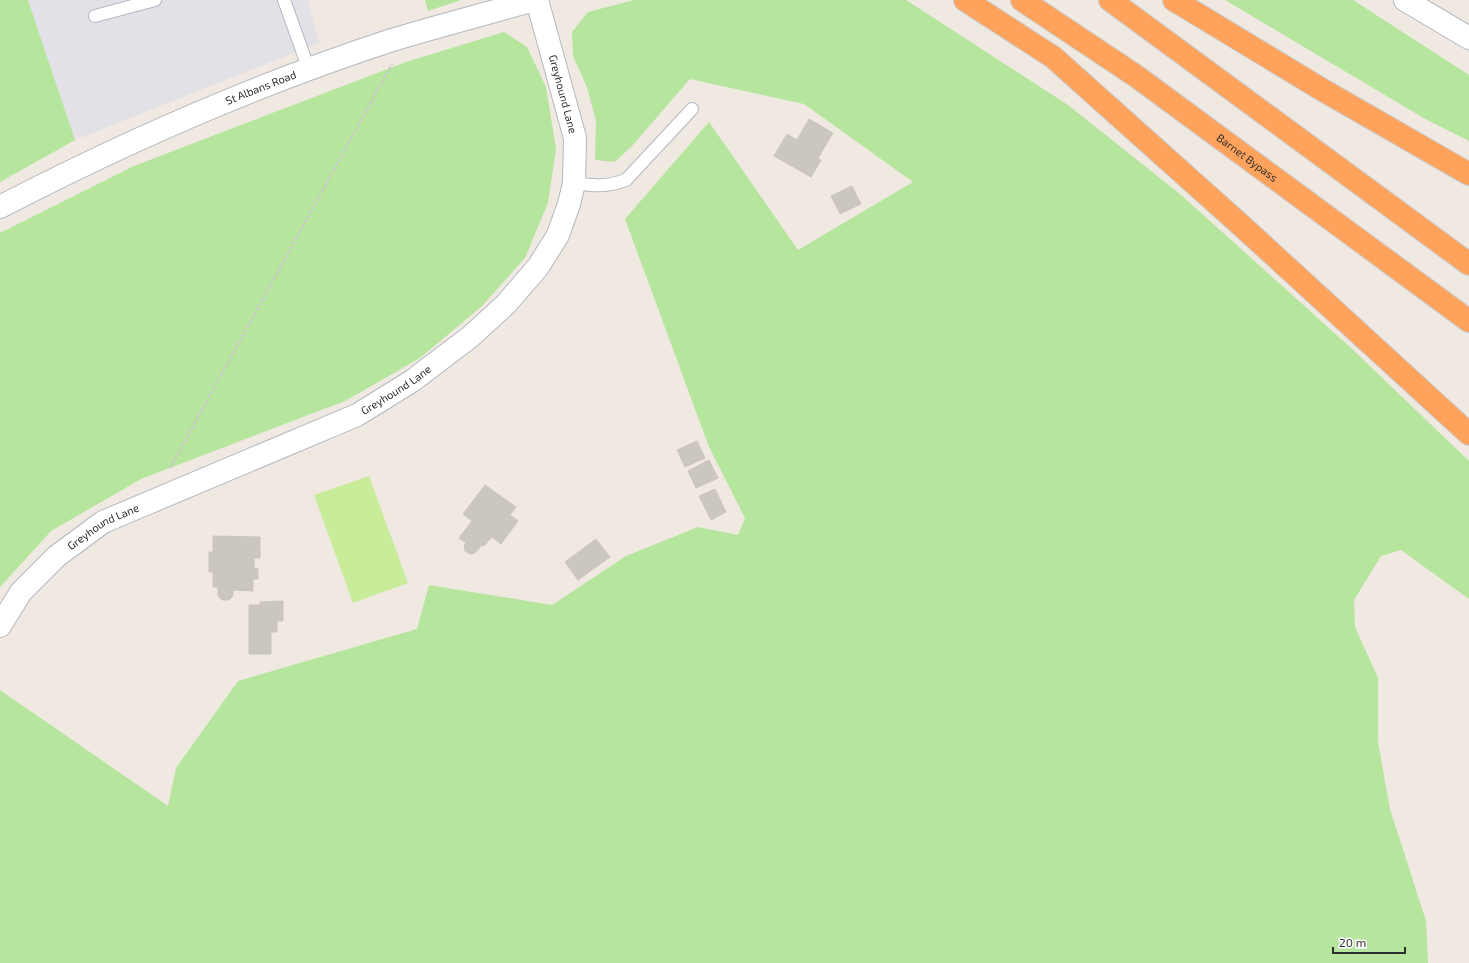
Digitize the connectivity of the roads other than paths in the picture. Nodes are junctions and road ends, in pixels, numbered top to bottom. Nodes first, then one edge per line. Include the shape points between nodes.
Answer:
1 (155, 0) edge
2 (284, 0) edge
3 (535, 0) edge
4 (966, 0) edge
5 (1022, 0) edge
6 (1110, 0) edge
7 (1174, 0) edge
8 (1405, 0) edge
9 (95, 16) dead end
10 (1469, 38) edge
11 (309, 70) junction
12 (692, 109) dead end
13 (1469, 174) edge
14 (574, 183) junction
15 (0, 207) edge
16 (1469, 264) edge
17 (1469, 321) edge
18 (1469, 434) edge
19 (0, 626) edge

1 - 9 lane
2 - 11 lane
3 - 11 street, St Albans Road via 390,41
3 - 14 street, Greyhound Lane via 575,138
4 - 18 highway via 1053,57
5 - 17 highway, Barnet Bypass via 1136,76
6 - 16 highway
7 - 13 highway
8 - 10 street
11 - 15 street, St Albans Road via 213,107 70,171
12 - 14 lane via 626,180 612,185
14 - 19 street, Greyhound Lane via 558,235 538,268 506,304 412,381 357,414 103,522 58,556 21,592

